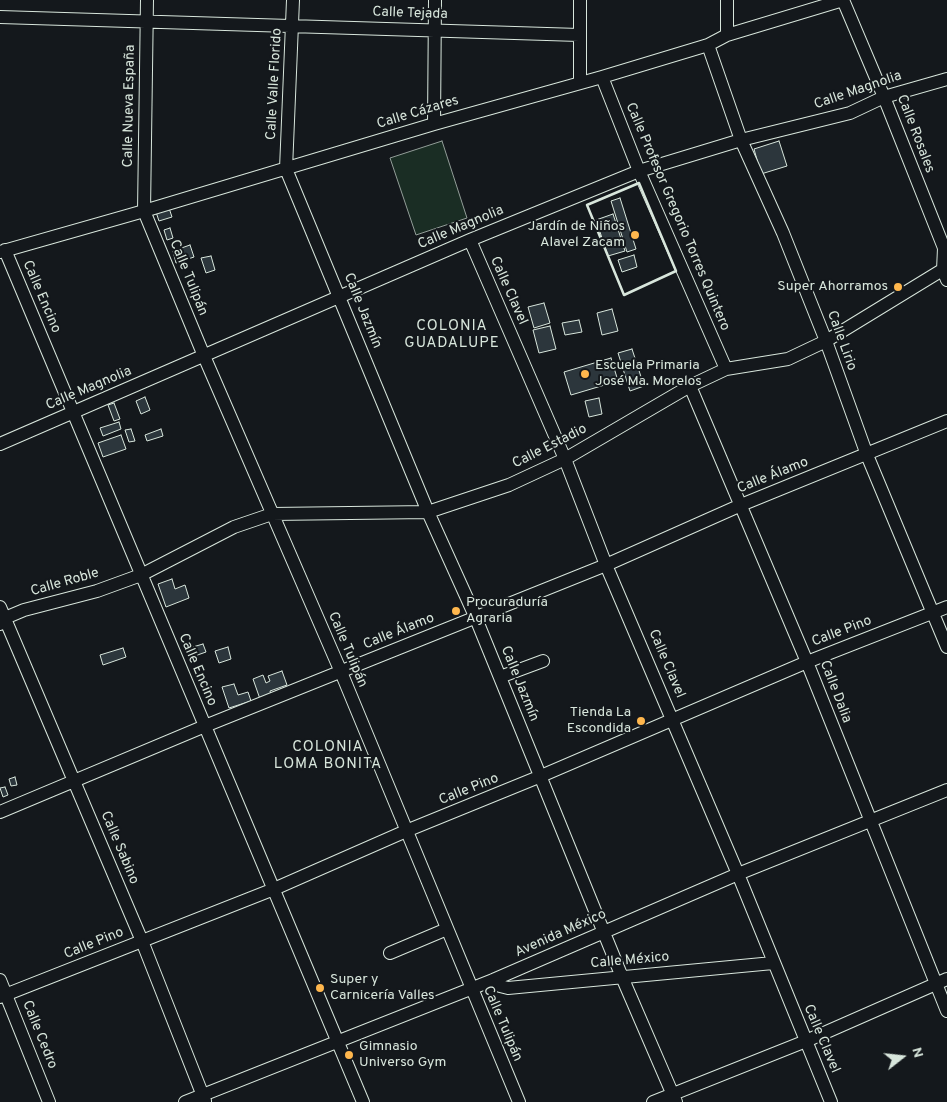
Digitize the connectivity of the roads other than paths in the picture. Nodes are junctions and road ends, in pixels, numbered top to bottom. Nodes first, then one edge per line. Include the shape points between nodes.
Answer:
1 (147, 0) edge
2 (293, 0) edge
3 (434, 0) edge
4 (580, 0) edge
5 (727, 0) edge
6 (843, 0) edge
7 (0, 17) edge
8 (146, 20) junction
9 (293, 25) junction
10 (434, 30) junction
11 (579, 35) junction
12 (727, 35) junction
13 (708, 45) junction
14 (602, 77) junction
15 (947, 79) edge
16 (580, 82) junction
17 (884, 97) junction
18 (434, 124) junction
19 (742, 140) junction
20 (286, 169) junction
21 (639, 171) junction
22 (144, 211) junction
23 (470, 240) junction
24 (3, 251) edge
25 (946, 273) edge
26 (339, 296) junction
27 (826, 341) junction
28 (204, 356) junction
29 (726, 369) junction
30 (690, 386) junction
31 (72, 412) junction
32 (947, 421) edge
33 (0, 444) edge
34 (866, 455) junction
35 (565, 459) junction
36 (741, 505) junction
37 (428, 512) junction
38 (272, 514) junction
39 (606, 565) junction
40 (141, 575) junction
41 (947, 607) edge
42 (932, 613) junction
43 (475, 616) junction
44 (1, 617) edge
45 (947, 647) edge
46 (543, 661) dead end
47 (807, 662) junction
48 (341, 672) junction
49 (500, 677) junction
50 (673, 719) junction
51 (205, 726) junction
52 (541, 776) junction
53 (74, 782) junction
54 (947, 790) edge
55 (0, 812) edge
56 (870, 821) junction
57 (406, 831) junction
58 (738, 874) junction
59 (274, 889) junction
60 (447, 929) junction
61 (604, 931) junction
62 (142, 941) junction
63 (390, 953) dead end
64 (773, 963) junction
65 (622, 977) junction
66 (0, 980) edge
67 (493, 980) junction
68 (941, 981) edge
69 (471, 988) junction
70 (3, 996) edge
71 (947, 1011) edge
72 (338, 1041) junction
73 (806, 1041) junction
74 (204, 1098) edge
75 (674, 1098) edge
76 (49, 1102) edge
77 (185, 1102) edge
78 (363, 1102) edge
79 (518, 1102) edge
80 (653, 1102) edge
81 (831, 1102) edge

1 - 8 street, Calle Nueva España
2 - 9 street, Calle Valle Florido
3 - 10 street
4 - 11 street
5 - 12 street
6 - 12 street, Calle Cázares
6 - 17 street, Calle Rosales
7 - 8 street, Calle Tejada
8 - 9 street, Calle Tejada
8 - 22 street, Calle Nueva España
9 - 10 street, Calle Tejada
9 - 20 street, Calle Valle Florido
10 - 11 street, Calle Tejada
10 - 18 street
11 - 16 street
12 - 13 street, Calle Cázares
13 - 14 street, Calle Cázares
13 - 19 street, Calle Lirio
14 - 16 street, Calle Cázares
14 - 21 street, Calle Profesor Gregorio Torres Quintero
15 - 17 street, Calle Magnolia
16 - 18 street, Calle Cázares
17 - 19 street, Calle Magnolia via 850,113
17 - 25 street, Calle Rosales via 944,248
18 - 20 street, Calle Cázares
19 - 21 street, Calle Magnolia
19 - 27 street, Calle Lirio
20 - 22 street, Calle Cázares
20 - 26 street, Calle Jazmín
21 - 23 street, Calle Magnolia
21 - 29 street, Calle Profesor Gregorio Torres Quintero
22 - 24 street, Calle Cázares
22 - 28 street, Calle Tulipán
23 - 26 street, Calle Magnolia
23 - 35 street, Calle Clavel
24 - 31 street, Calle Encino
25 - 27 street, Calle Estadio
26 - 28 street, Calle Magnolia
26 - 37 street, Calle Jazmín
27 - 29 street, Calle Estadio via 788,359
27 - 34 street, Calle Lirio
28 - 31 street, Calle Magnolia
28 - 38 street, Calle Tulipán
29 - 30 street, Calle Estadio
30 - 35 street, Calle Estadio
30 - 36 street, Calle Dalia
31 - 33 street, Calle Magnolia
31 - 40 street, Calle Encino
32 - 34 street, Calle Álamo
34 - 36 street, Calle Álamo
34 - 42 street, Calle Lirio
35 - 37 street, Calle Estadio via 509,485
35 - 39 street, Calle Clavel
36 - 39 street, Calle Álamo
36 - 47 street, Calle Dalia
37 - 38 street, Calle Estadio
37 - 43 street, Calle Jazmín
38 - 40 street, Calle Estadio via 234,527
38 - 48 street, Calle Tulipán
39 - 43 street, Calle Álamo
39 - 50 street, Calle Clavel
40 - 44 street, Calle Roble via 97,591
40 - 51 street, Calle Encino
41 - 42 street, Calle Pino
42 - 45 street, Calle Lirio
42 - 47 street, Calle Pino
43 - 48 street, Calle Álamo
43 - 49 street, Calle Jazmín
44 - 53 street, Calle Sabino
46 - 49 street
47 - 50 street, Calle Pino
47 - 56 street, Calle Dalia
48 - 51 street, Calle Álamo
48 - 57 street, Calle Tulipán
49 - 52 street, Calle Jazmín
50 - 52 street, Calle Pino
50 - 58 street, Calle Clavel
51 - 53 street, Calle Álamo
51 - 59 street, Calle Encino
52 - 57 street, Calle Pino
52 - 61 street, Calle Jazmín
53 - 55 street, Calle Álamo
53 - 62 street, Calle Sabino
54 - 56 street, Avenida México
56 - 58 street, Avenida México
56 - 68 street, Calle Dalia
57 - 59 street, Calle Pino
57 - 60 street, Calle Tulipán
58 - 61 street, Avenida México
58 - 64 street, Calle Clavel
59 - 62 street, Calle Pino
59 - 72 street, Calle Encino
60 - 63 street
60 - 69 street, Calle Tulipán
61 - 65 street, Calle Jazmín
61 - 67 street, Avenida México
62 - 70 street, Calle Pino
62 - 74 street, Calle Sabino
64 - 65 street, Calle México
64 - 73 street, Calle Clavel
65 - 67 street, Calle México via 508,988
65 - 75 street, Calle Jazmín
66 - 70 street, Calle Cedro
67 - 69 street, Avenida México
68 - 71 street, Calle Dalia
68 - 73 street
69 - 72 street, Avenida México
69 - 79 street, Calle Tulipán
70 - 76 street, Calle Cedro
72 - 74 street, Avenida México
72 - 78 street, Calle Encino
73 - 75 street
73 - 81 street, Calle Clavel
74 - 77 street, Avenida México
75 - 80 street

